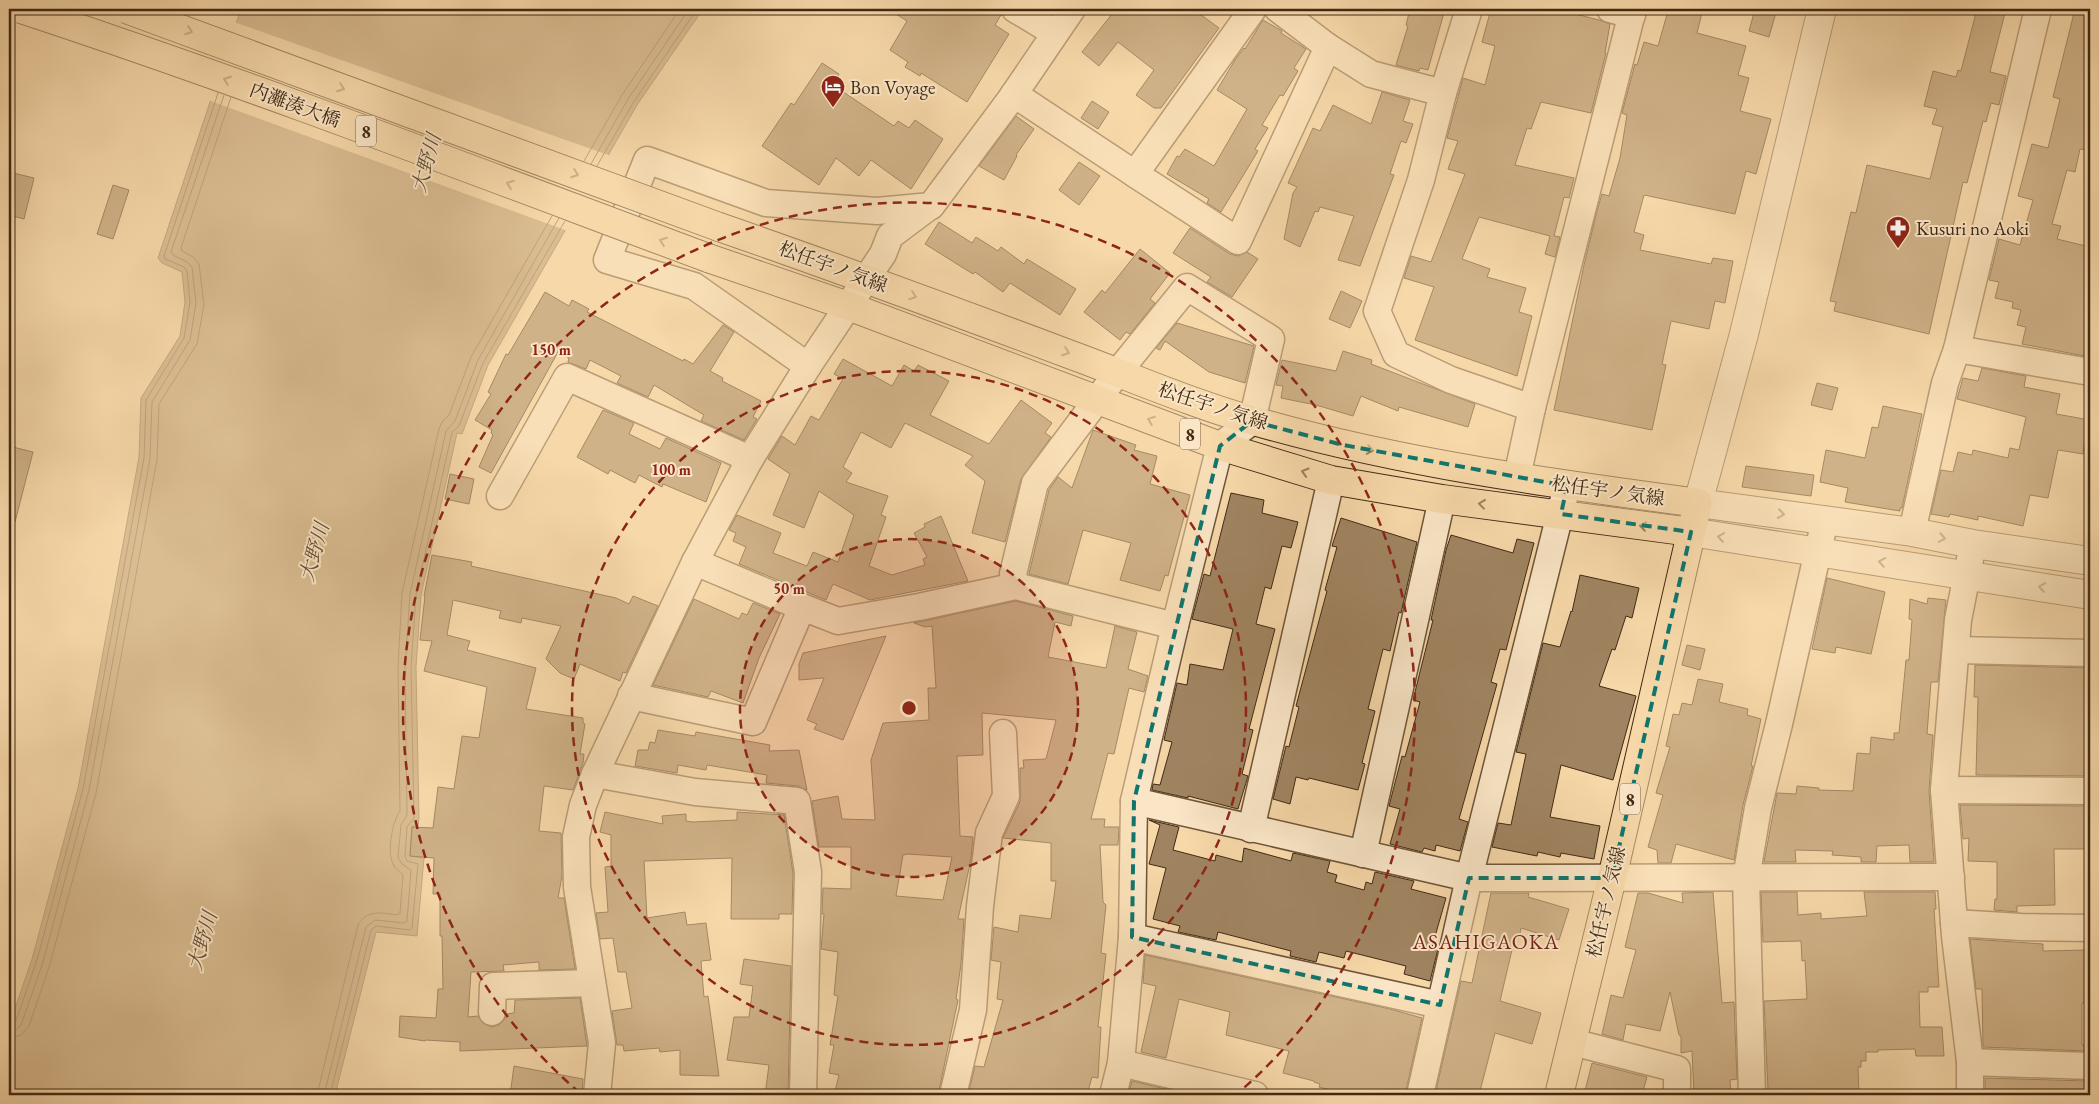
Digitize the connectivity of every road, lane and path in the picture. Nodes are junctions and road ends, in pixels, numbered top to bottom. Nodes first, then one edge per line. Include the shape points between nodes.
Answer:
1 (21, 9) edge
2 (126, 9) edge
3 (1015, 9) edge
4 (1072, 9) edge
5 (1253, 9) edge
6 (1278, 9) edge
7 (1469, 9) edge
8 (1822, 9) edge
9 (2038, 9) edge
10 (1625, 11) edge
11 (1055, 33) junction
12 (1328, 48) junction
13 (1443, 93) junction
14 (1014, 94) junction
15 (1135, 174) junction
16 (931, 206) junction
17 (877, 211) junction
18 (719, 227) joint
19 (890, 236) junction
20 (708, 258) joint
21 (866, 278) junction
22 (848, 306) junction
23 (1957, 349) junction
24 (808, 366) junction
25 (1118, 372) junction
26 (2090, 372) edge
27 (1097, 400) junction
28 (1532, 408) junction
29 (1252, 421) junction
30 (1220, 446) junction
31 (750, 459) junction
32 (1517, 478) junction
33 (1331, 480) junction
34 (1567, 486) junction
35 (500, 496) dead end
36 (1442, 499) junction
37 (1698, 503) junction
38 (1560, 514) junction
39 (1825, 520) junction
40 (1691, 532) junction
41 (1912, 532) junction
42 (1973, 544) junction
43 (1819, 551) junction
44 (2090, 561) edge
45 (695, 562) junction
46 (1967, 576) junction
47 (1016, 586) junction
48 (2090, 595) edge
49 (802, 607) junction
50 (1175, 626) junction
51 (1956, 650) junction
52 (2090, 653) edge
53 (631, 696) junction
54 (1003, 733) dead end
55 (595, 774) junction
56 (1944, 790) junction
57 (2090, 791) edge
58 (1134, 801) junction
59 (1251, 829) junction
60 (1362, 854) junction
61 (1951, 877) junction
62 (1469, 878) junction
63 (1612, 878) junction
64 (1746, 878) junction
65 (1954, 923) junction
66 (2090, 928) edge
67 (1132, 937) junction
68 (592, 983) junction
69 (1440, 1005) junction
70 (492, 1012) dead end
71 (1572, 1042) junction
72 (1970, 1062) junction
73 (1121, 1063) junction
74 (2090, 1066) edge
75 (597, 1095) edge
76 (803, 1095) edge
77 (953, 1095) edge
78 (1113, 1095) edge
79 (1255, 1095) edge
80 (1420, 1095) edge
81 (1559, 1095) edge
82 (1677, 1095) edge
83 (1752, 1095) edge
84 (1970, 1095) edge

20 -> 1 main road, 内灘湊大橋 / 8, bridge via 124,42
2 -> 18 main road, 内灘湊大橋 / 8, bridge
3 - 11 street
4 - 11 street
5 - 15 street
6 - 12 street
7 - 13 street
8 - 37 street via 1744,334
9 - 23 street
10 - 28 street
11 - 14 street
12 - 13 street via 1371,74
12 - 15 street via 1238,241
13 - 28 street via 1421,180 1377,311 1396,354 1451,380
14 - 15 street
14 - 16 street
16 - 17 street
16 - 19 street
17 - 19 street
17 - 24 street via 766,203 647,160 607,260 694,286
18 - 21 main road, 松任宇ノ気線 / 8
19 - 21 street via 883,254
20 - 22 main road, 松任宇ノ気線 / 8
21 - 22 street
21 -> 25 main road, 松任宇ノ気線 / 8
22 - 24 street
22 - 27 main road, 松任宇ノ気線 / 8
23 - 26 street
23 - 41 street via 1945,383
24 - 31 street
25 - 27 street
25 - 29 main road, 松任宇ノ気線 / 8
25 - 29 street via 1187,287 1271,339
30 -> 27 main road, 松任宇ノ気線 / 8
27 - 47 street via 1035,482 1013,574
28 - 32 street
29 - 30 street
29 -> 32 main road, 松任宇ノ気線 / 8 via 1343,445
33 -> 30 main road, 松任宇ノ気線 / 8
30 - 50 street
31 - 35 street via 567,377
31 - 45 street
32 - 34 main road, 松任宇ノ気線 / 8
33 - 36 main road, 松任宇ノ気線 / 8
33 - 59 street
34 - 37 main road, 松任宇ノ気線 / 8
34 - 38 street
38 -> 36 main road, 松任宇ノ気線 / 8
36 - 60 street
37 -> 39 street
37 - 40 main road, 松任宇ノ気線 / 8
40 -> 38 main road, 松任宇ノ気線 / 8
38 - 62 street
39 - 41 street
39 - 43 street
43 -> 40 street
40 - 63 main road, 松任宇ノ気線 / 8
41 -> 42 street
42 - 44 street
42 - 46 street
46 -> 43 street
43 - 64 street via 1758,808
45 - 49 street
45 - 53 street
48 -> 46 street
46 - 51 street
47 - 49 street via 838,621
47 - 50 street
49 - 53 street via 753,722
50 - 58 street
51 - 52 street
51 - 56 street
53 - 55 street
54 - 77 street via 1006,796 989,833 973,1010
55 - 68 street via 583,805 576,837 577,887
55 - 76 street via 695,792 797,801 808,872
56 - 57 street
56 - 61 street
58 - 59 street
58 - 67 street
59 - 60 street
60 - 62 street
61 - 64 street
61 - 65 street
62 - 63 street
62 - 69 street
63 - 64 street
63 - 71 main road, 松任宇ノ気線 / 8
64 - 83 street
65 - 66 street
65 - 72 street
67 - 69 street
67 - 73 street
68 - 70 street via 492,986
68 - 75 street via 602,1043
69 - 80 street
71 - 81 main road, 松任宇ノ気線 / 8
71 - 82 street via 1677,1069
72 - 74 street
72 - 84 street
73 - 78 street
73 - 79 street

